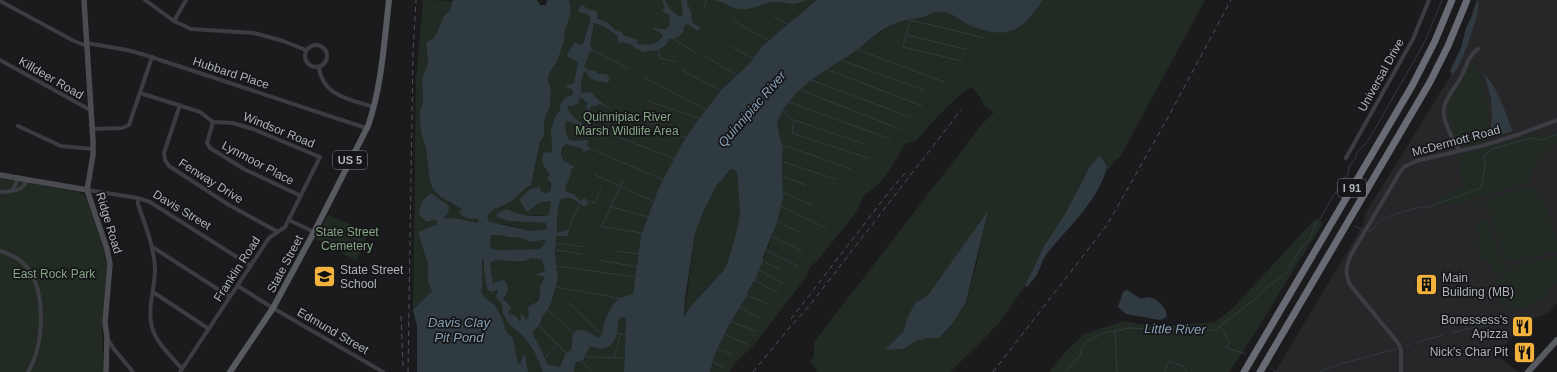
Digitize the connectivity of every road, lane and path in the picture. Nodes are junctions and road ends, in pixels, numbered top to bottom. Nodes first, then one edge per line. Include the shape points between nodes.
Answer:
1 (84, 0) edge
2 (145, 0) edge
3 (186, 0) edge
4 (389, 0) edge
5 (1429, 0) edge
6 (1452, 0) edge
7 (1466, 0) edge
8 (0, 1) edge
9 (174, 21) junction
10 (87, 44) junction
11 (1478, 49) dead end
12 (306, 50) junction
13 (152, 57) junction
14 (0, 60) edge
15 (319, 67) junction
16 (140, 92) junction
17 (180, 105) junction
18 (374, 107) junction
19 (92, 111) junction
20 (1557, 120) edge
21 (213, 122) junction
22 (18, 126) dead end
23 (366, 128) junction
24 (93, 129) junction
25 (93, 149) junction
26 (1459, 151) junction
27 (320, 157) joint
28 (1346, 158) dead end
29 (0, 175) edge
30 (18, 178) junction
31 (27, 179) junction
32 (13, 190) junction
33 (88, 190) junction
34 (0, 192) edge
35 (301, 196) junction
36 (138, 198) junction
37 (289, 220) junction
38 (278, 232) junction
39 (314, 232) junction
40 (154, 248) junction
41 (0, 251) edge
42 (251, 266) junction
43 (238, 286) junction
44 (153, 292) junction
45 (230, 297) junction
46 (273, 308) junction
47 (209, 329) junction
48 (107, 337) junction
49 (1557, 340) edge
50 (181, 371) edge
51 (28, 372) edge
52 (106, 372) edge
53 (133, 372) edge
54 (230, 372) edge
55 (383, 372) edge
56 (1244, 372) edge
57 (1260, 372) edge
58 (1401, 372) edge
59 (1528, 372) edge

1 - 10 main road, Ridge Road
2 - 9 street
3 - 9 street
4 - 18 main road, State Street / US 5 via 380,81
5 - 28 street, Universal Drive via 1408,48
6 - 56 highway, I 91 via 1435,41 1407,94
7 - 57 highway, I 91 via 1448,46 1427,87
8 - 10 street, Hubbard Place via 74,41
9 - 12 street via 191,29 254,33
10 - 13 street, Hubbard Place
10 - 19 main road, Ridge Road
11 - 26 street via 1469,58 1444,107 1445,119
12 - 15 street via 304,57 307,63 312,67
12 - 15 street via 315,44 325,49 327,59
13 - 16 street
13 - 23 street, Hubbard Place
14 - 19 street, Killdeer Road
15 - 18 street via 325,84 333,93
16 - 17 street
16 - 24 street via 128,126
17 - 21 street via 200,112
17 - 38 street, Fenway Drive via 164,153 169,166 229,205
18 - 23 main road, State Street / US 5
19 - 24 main road, Ridge Road
20 - 26 street, McDermott Road via 1520,134
21 - 27 street, Windsor Road via 233,122
21 - 35 street, Lynmoor Place via 207,143 210,148 244,169
22 - 25 street via 61,146
23 - 39 main road, State Street / US 5
24 - 25 main road, Ridge Road
25 - 33 main road, Ridge Road
26 - 58 street, McDermott Road via 1416,161 1404,167 1348,261 1347,276 1351,286 1400,346
27 - 35 street, Franklin Road
29 - 30 main road, Davis Street
30 - 31 main road, Davis Street
30 - 32 street
31 - 32 street via 23,187
31 - 33 main road, Davis Street
32 - 34 street
33 - 36 street, Davis Street
33 - 48 main road, Ridge Road via 108,249 110,264 105,322
35 - 37 street, Franklin Road
36 - 40 street
36 - 42 street, Davis Street via 158,206
37 - 38 street, Franklin Road via 283,230
37 - 39 street
38 - 42 street, Franklin Road via 269,238
39 - 46 main road, State Street / US 5
40 - 44 street
40 - 45 street
41 - 51 street via 23,263 38,289 39,335 36,353
42 - 43 street, Franklin Road
43 - 45 street, Franklin Road
43 - 46 street, Edmund Street
44 - 47 street
44 - 50 street via 150,313 152,328
45 - 47 street, Franklin Road
46 - 54 main road, State Street / US 5
46 - 55 street, Edmund Street
47 - 50 street, Franklin Road
48 - 52 main road
48 - 53 street, Ridge Road
49 - 59 main road

